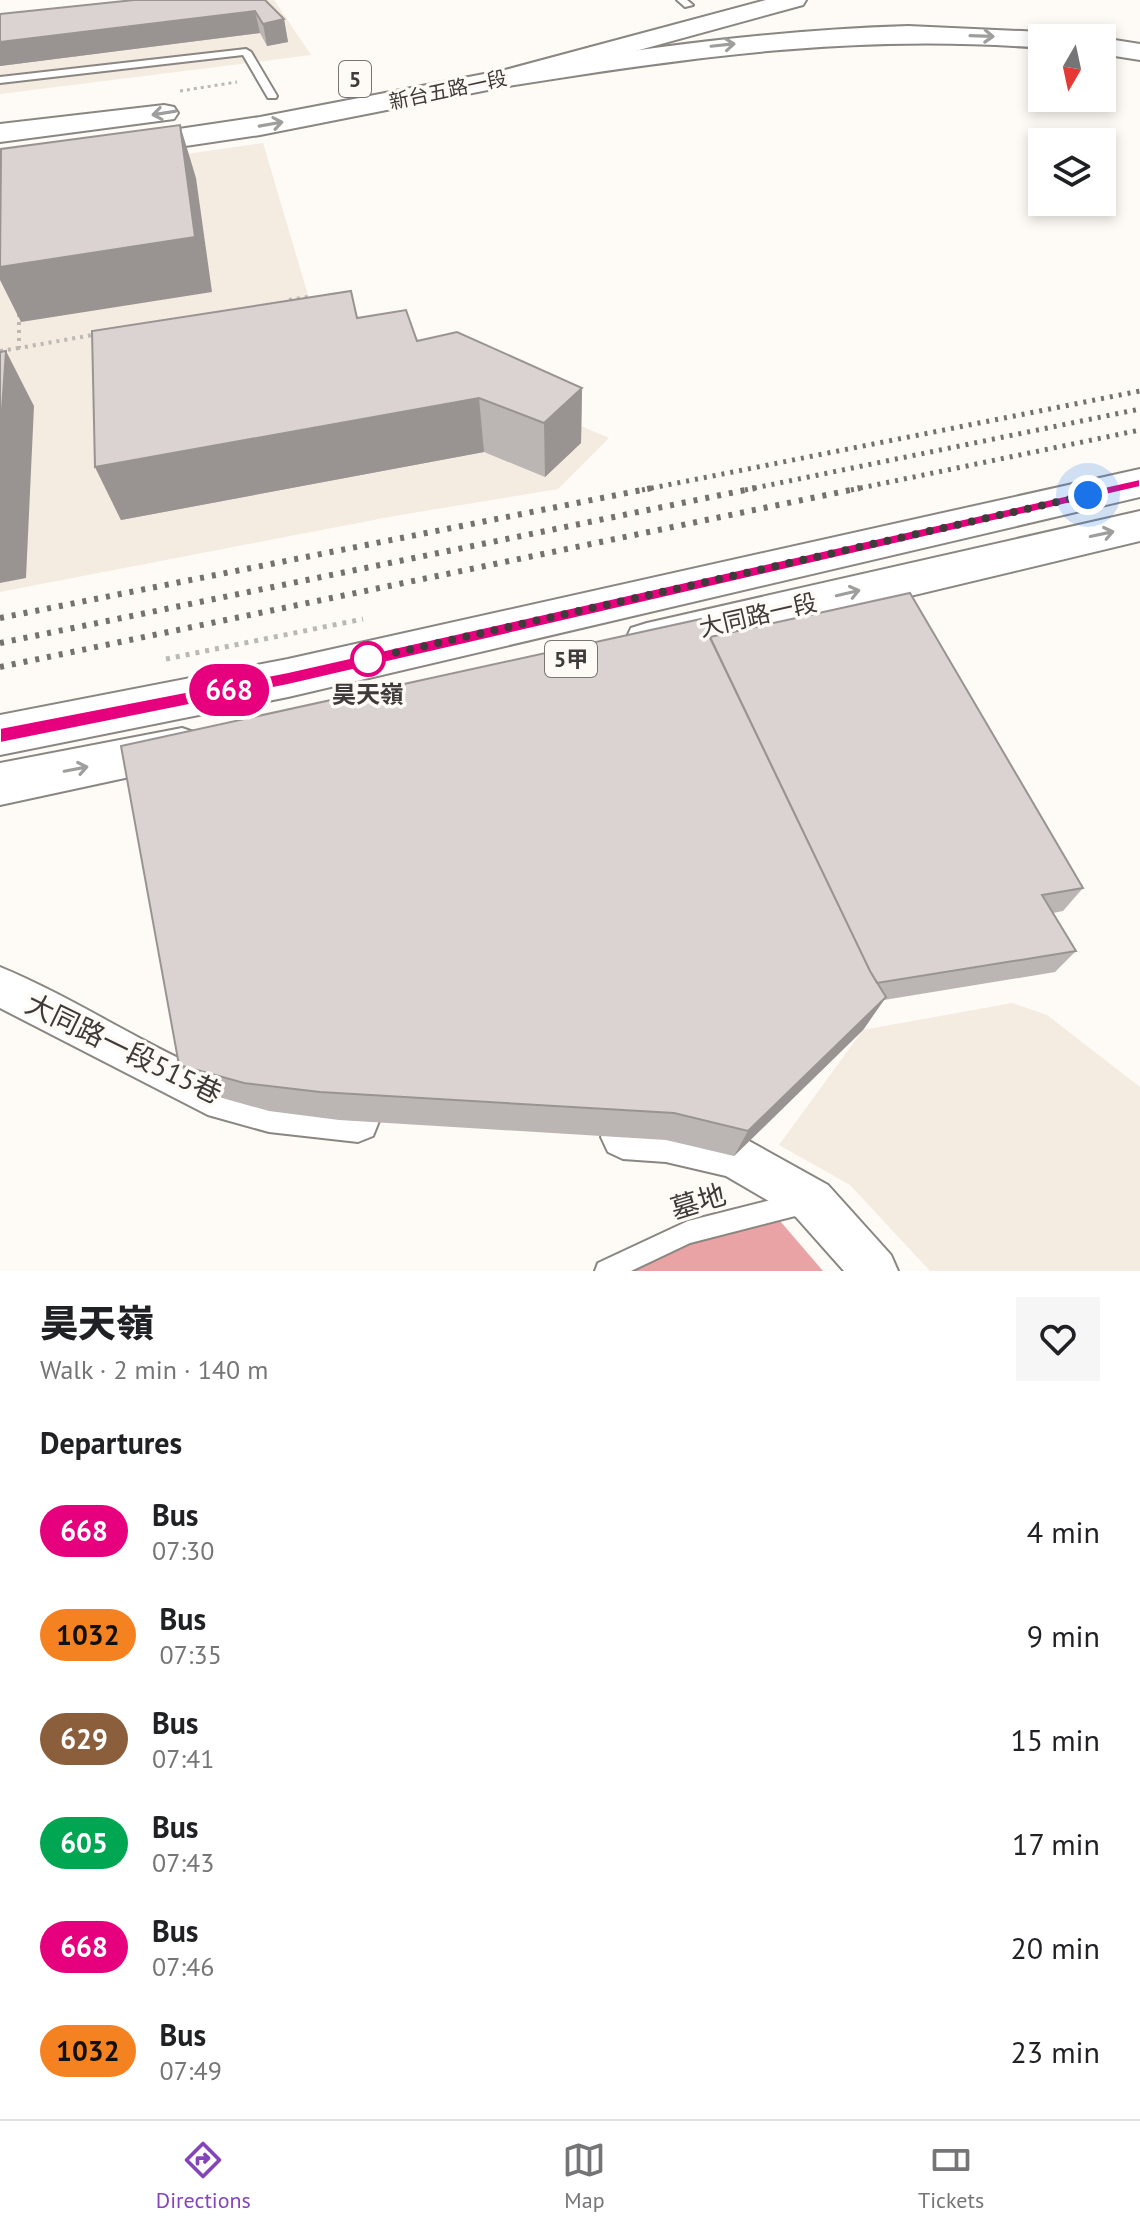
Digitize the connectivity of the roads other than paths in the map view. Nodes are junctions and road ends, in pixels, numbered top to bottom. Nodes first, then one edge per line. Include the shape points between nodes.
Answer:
1 (794, 0) edge
2 (692, 2) edge
3 (597, 27) dead end
4 (1028, 39) edge
5 (1116, 48) edge
6 (1140, 52) edge
7 (508, 78) junction
8 (0, 80) edge
9 (304, 90) dead end
10 (272, 96) junction
11 (243, 100) dead end
12 (184, 110) dead end
13 (0, 133) edge
14 (102, 149) edge
15 (1140, 483) edge
16 (1140, 526) edge
17 (606, 651) edge
18 (0, 735) edge
19 (224, 740) edge
20 (0, 784) edge
21 (0, 987) edge
22 (393, 1122) edge
23 (590, 1135) edge
24 (812, 1201) junction
25 (606, 1271) edge
26 (875, 1271) edge

1 - 7 main road, 新台五路一段 / 5
2 - 3 main road
7 -> 4 main road via 689,48 783,39 907,33
5 - 6 main road
14 -> 7 main road, 新台五路一段 / 5 via 260,126
8 - 10 lane via 246,52
9 - 10 main road, 5
10 - 11 main road, 5
12 -> 13 main road
15 - 18 main road, 大同路一段 / 5甲 via 288,678
17 -> 16 main road, 大同路一段 / 5甲
20 -> 19 main road
21 - 22 street, 大同路一段515巷 via 208,1094 269,1111
23 - 24 street via 666,1140 734,1156
24 - 25 lane, 墓地 via 688,1232
24 - 26 street

